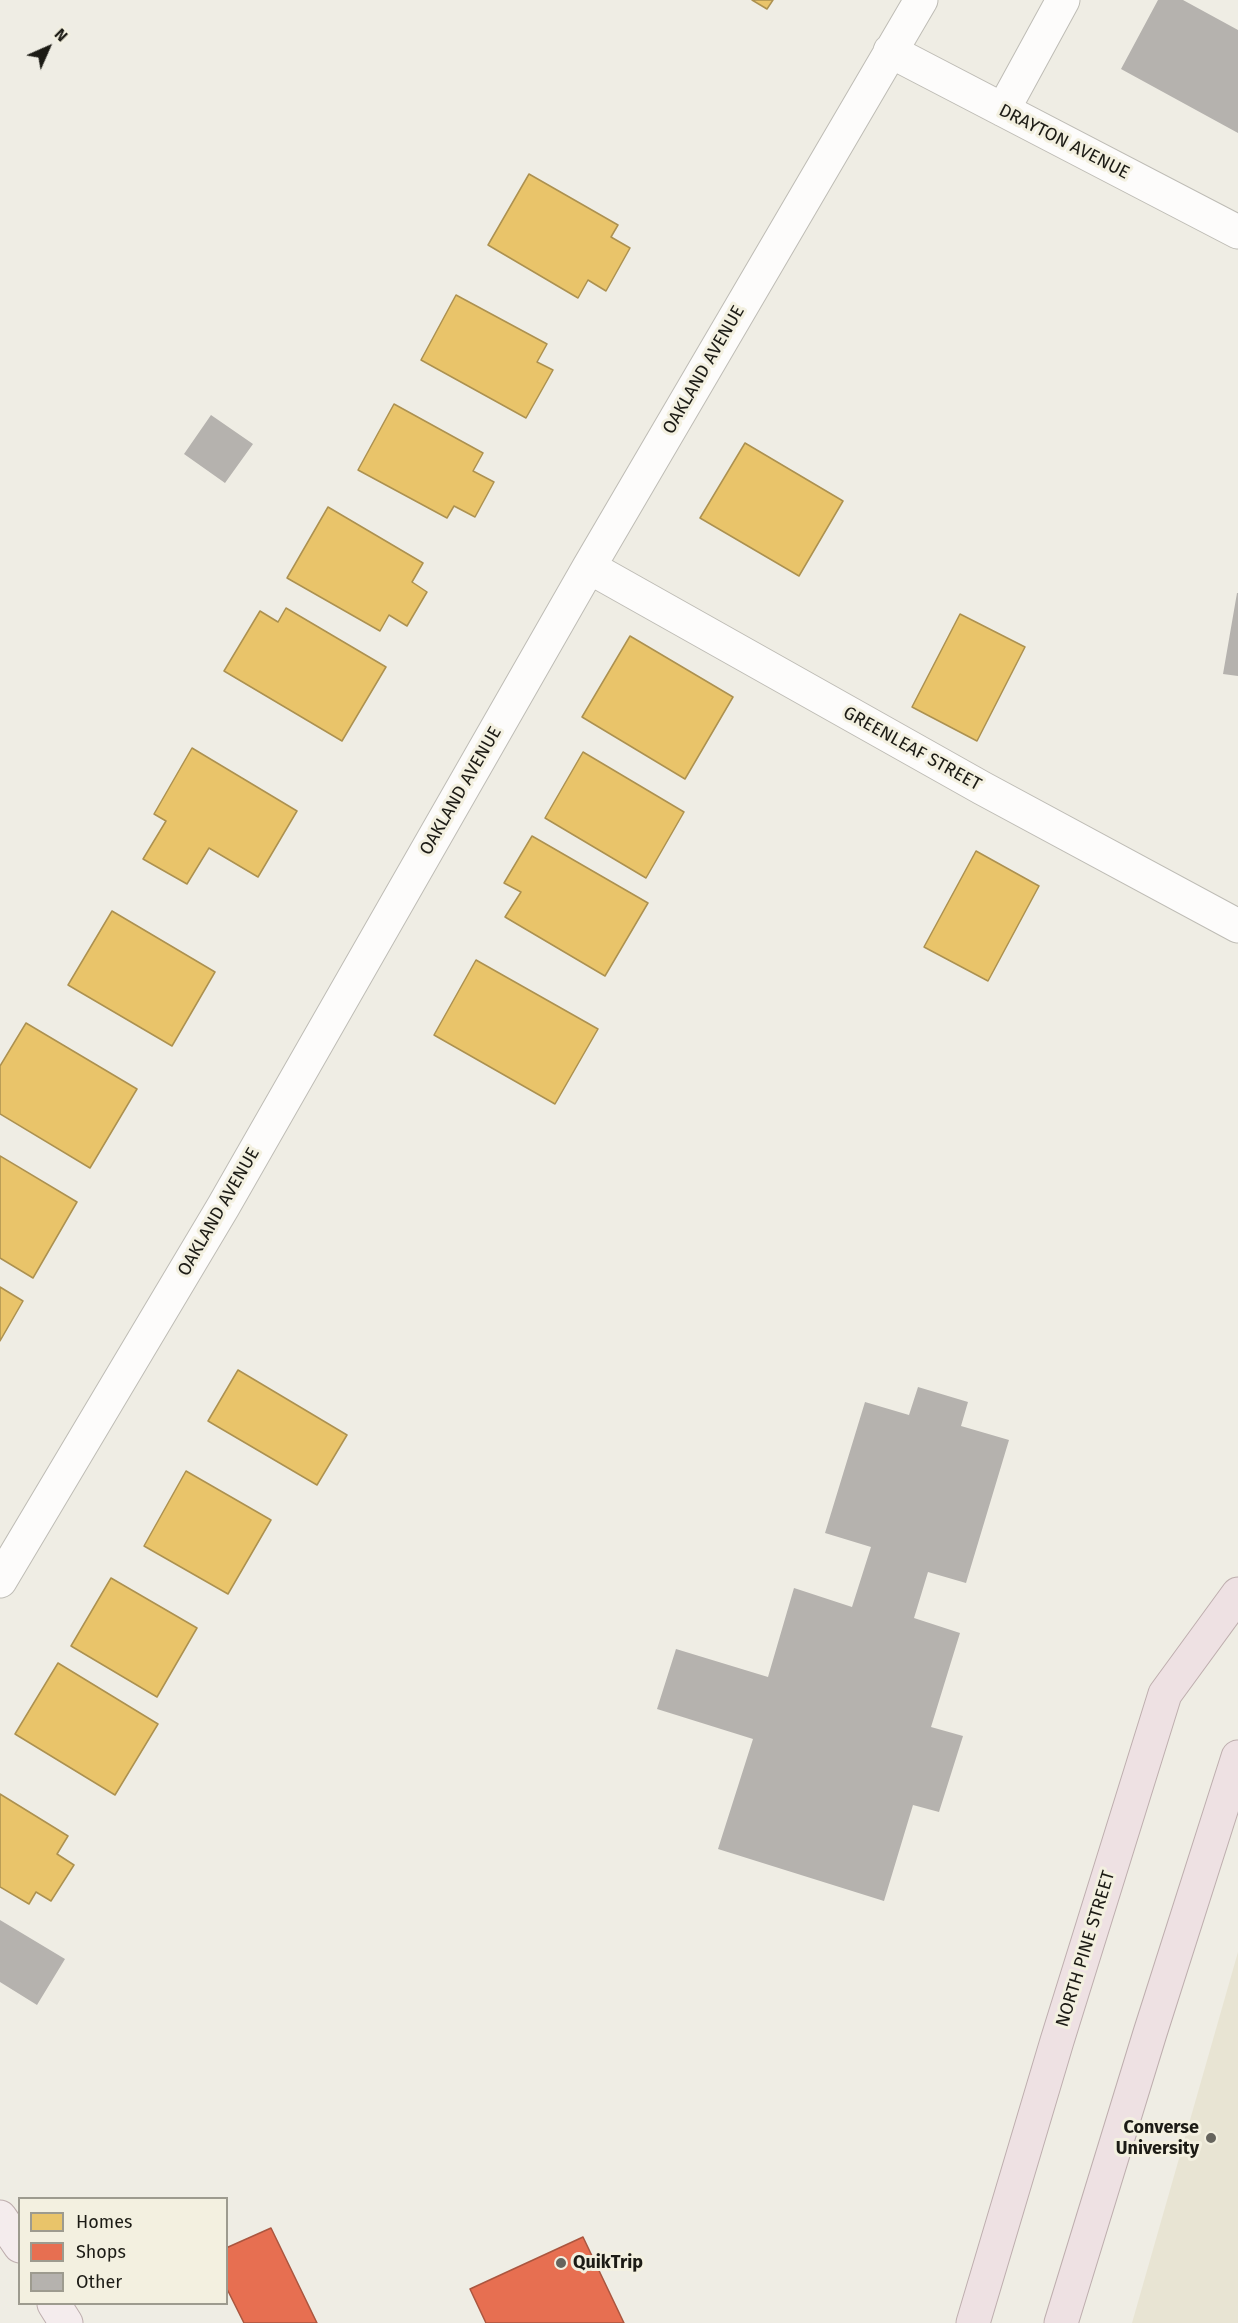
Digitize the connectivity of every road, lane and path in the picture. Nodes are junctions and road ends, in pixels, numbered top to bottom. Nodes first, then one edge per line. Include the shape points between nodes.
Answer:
1 (921, 0) edge
2 (1063, 0) edge
3 (890, 51) junction
4 (1003, 110) junction
5 (1238, 232) edge
6 (589, 567) junction
7 (1238, 926) edge
8 (0, 1581) edge
9 (1238, 1594) edge
10 (1238, 1757) edge
11 (0, 2217) edge
12 (18, 2243) edge
13 (55, 2305) edge
14 (66, 2323) edge
15 (973, 2323) edge
16 (1061, 2323) edge

1 - 3 street, OAKLAND AVENUE
2 - 4 street
3 - 4 street, DRAYTON AVENUE
3 - 6 street, OAKLAND AVENUE
4 - 5 street, DRAYTON AVENUE
6 - 7 street, GREENLEAF STREET via 982,788
6 - 8 street, OAKLAND AVENUE via 223,1207
9 - 15 highway, NORTH PINE STREET via 1166,1694
10 - 16 highway
11 - 12 main road
13 - 14 main road

